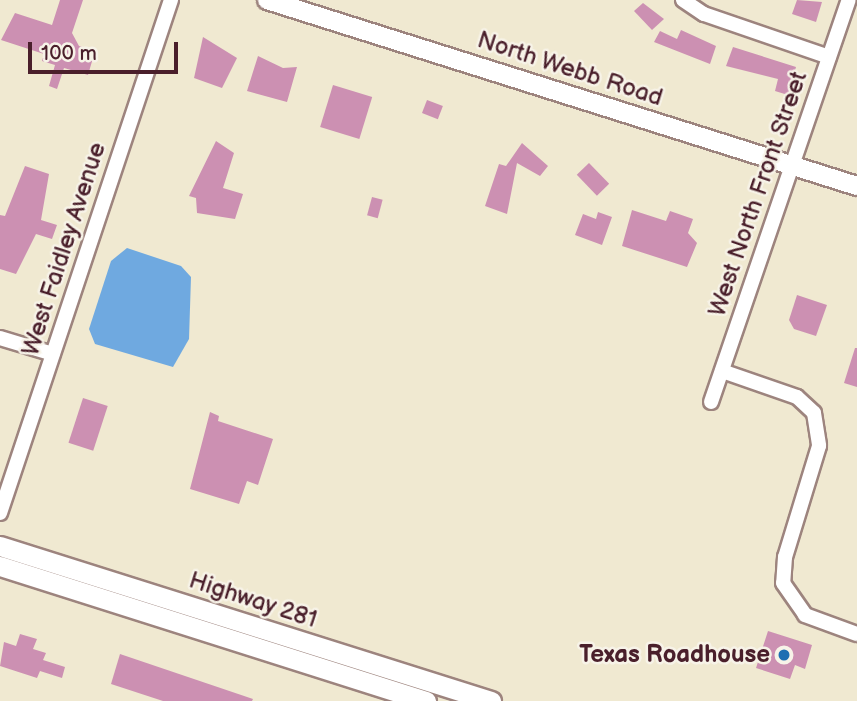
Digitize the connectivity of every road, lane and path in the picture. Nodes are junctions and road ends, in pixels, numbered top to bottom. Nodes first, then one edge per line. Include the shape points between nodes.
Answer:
1 (171, 0) edge
2 (267, 0) edge
3 (683, 0) edge
4 (849, 0) edge
5 (829, 57) junction
6 (790, 165) junction
7 (857, 186) edge
8 (0, 338) edge
9 (53, 354) junction
10 (722, 371) junction
11 (711, 402) dead end
12 (0, 513) edge
13 (0, 546) edge
14 (0, 566) edge
15 (857, 634) edge
16 (426, 701) edge
17 (491, 701) edge

1 - 9 street, West Faidley Avenue
2 - 6 main road, North Webb Road
3 - 5 street via 704,14
4 - 5 street, West North Front Street
5 - 6 street, West North Front Street
6 - 7 main road, North Webb Road
6 - 10 street, West North Front Street
8 - 9 street
9 - 12 street, West Faidley Avenue
10 - 11 street, West North Front Street
10 - 15 street via 797,397 814,413 819,446 785,557 783,583 805,615
13 - 17 highway, Highway 281
14 - 16 highway, Highway 281

